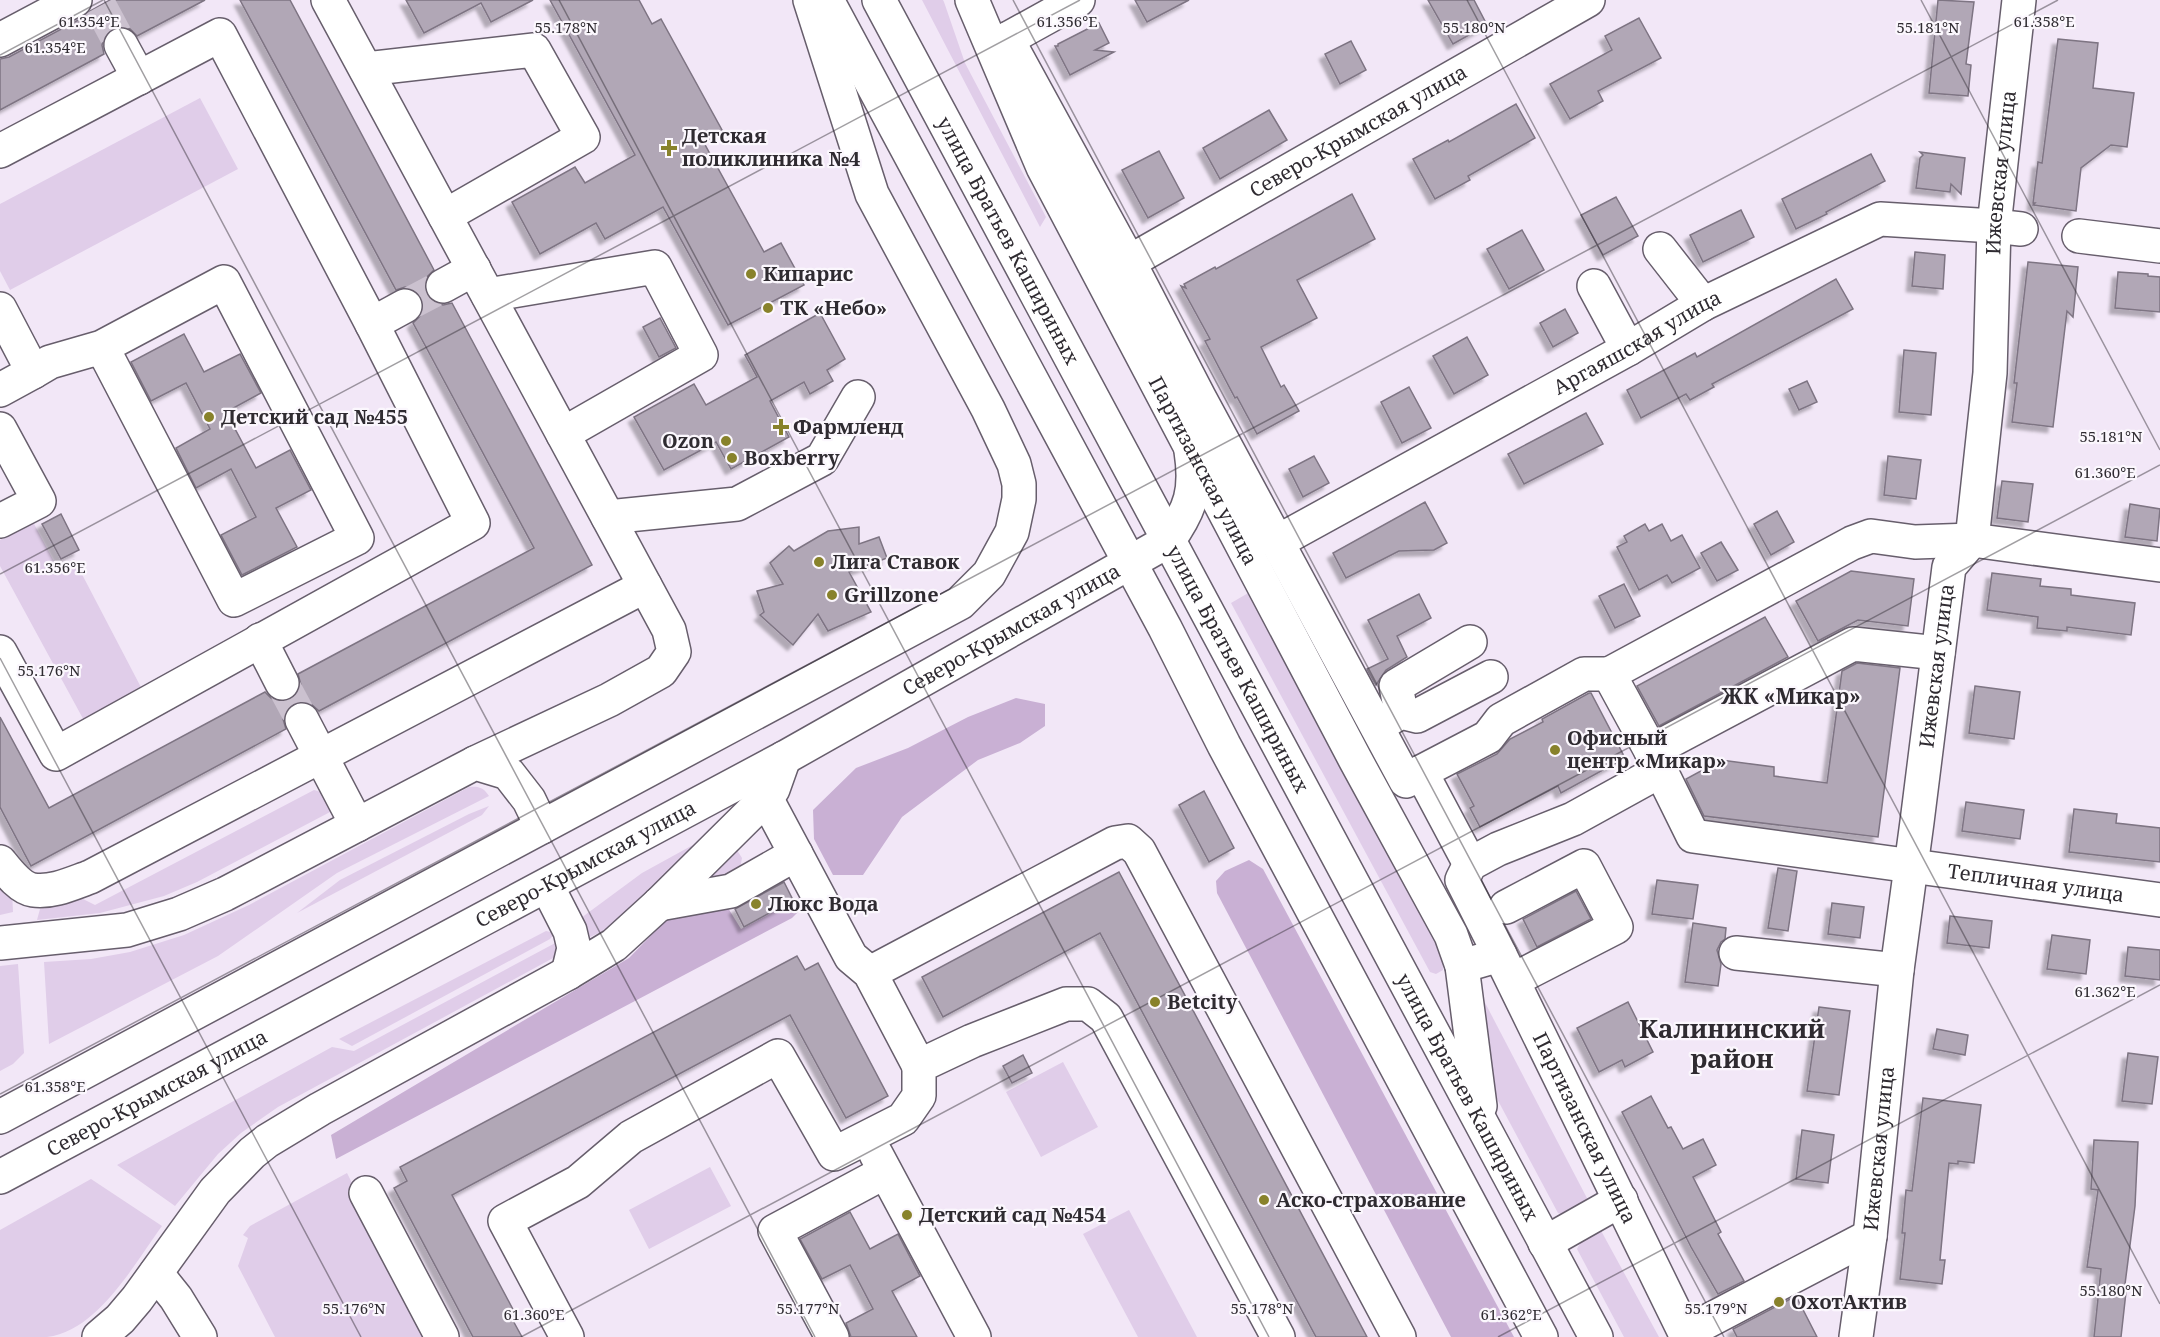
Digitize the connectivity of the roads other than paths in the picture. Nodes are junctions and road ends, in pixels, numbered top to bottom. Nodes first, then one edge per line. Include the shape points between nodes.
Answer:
1 (328, 0) edge
2 (810, 0) edge
3 (827, 0) edge
4 (879, 0) edge
5 (972, 0) edge
6 (1078, 0) edge
7 (1588, 0) edge
8 (2019, 0) edge
9 (90, 2) edge
10 (0, 40) edge
11 (1000, 43) junction
12 (121, 45) tunnel mouth
13 (366, 69) junction
14 (139, 78) junction
15 (0, 151) edge
16 (445, 216) junction
17 (2008, 227) junction
18 (2079, 236) dead end
19 (2160, 246) edge
20 (1660, 249) dead end
21 (1129, 262) junction
22 (481, 282) junction
23 (443, 286) tunnel mouth
24 (1594, 286) dead end
25 (1703, 304) junction
26 (405, 306) tunnel mouth
27 (0, 309) edge
28 (372, 324) junction
29 (102, 347) junction
30 (1628, 349) junction
31 (33, 372) junction
32 (0, 390) edge
33 (858, 397) dead end
34 (0, 429) edge
35 (563, 434) junction
36 (1191, 451) junction
37 (608, 517) junction
38 (0, 521) edge
39 (1972, 540) junction
40 (1168, 542) junction
41 (1277, 542) junction
42 (1130, 564) junction
43 (2160, 565) edge
44 (645, 586) junction
45 (260, 640) junction
46 (1470, 642) dead end
47 (0, 652) edge
48 (1938, 653) junction
49 (1609, 674) junction
50 (1491, 677) dead end
51 (282, 683) tunnel mouth
52 (302, 720) tunnel mouth
53 (1388, 727) junction
54 (321, 756) junction
55 (784, 758) junction
56 (1355, 759) junction
57 (1655, 761) junction
58 (475, 763) junction
59 (1421, 772) junction
60 (766, 798) junction
61 (357, 825) junction
62 (542, 827) junction
63 (796, 854) junction
64 (0, 862) edge
65 (1470, 864) junction
66 (1911, 866) junction
67 (547, 886) junction
68 (2160, 900) edge
69 (659, 904) junction
70 (1506, 907) dead end
71 (0, 943) edge
72 (1736, 953) dead end
73 (1462, 966) junction
74 (1507, 968) junction
75 (1897, 970) junction
76 (870, 973) junction
77 (568, 974) junction
78 (919, 1066) junction
79 (0, 1117) edge
80 (1482, 1126) junction
81 (867, 1138) junction
82 (885, 1172) junction
83 (0, 1177) edge
84 (366, 1193) dead end
85 (1621, 1200) junction
86 (1870, 1236) junction
87 (1545, 1243) junction
88 (156, 1273) junction
89 (1270, 1334) edge
90 (1686, 1335) edge
91 (99, 1337) edge
92 (200, 1337) edge
93 (442, 1337) edge
94 (567, 1337) edge
95 (832, 1337) edge
96 (974, 1337) edge
97 (1399, 1337) edge
98 (1541, 1337) edge
99 (1596, 1337) edge
100 (1856, 1337) edge

1 - 13 main road
2 - 62 main road via 872,194 1007,445 1019,484 1012,532 989,574 970,596
3 - 42 main road
4 - 40 main road, улица Братьев Кашириных
5 - 11 main road, Партизанская улица
6 - 11 main road
7 - 21 main road, Северо-Крымская улица
8 - 17 main road, Ижевская улица
9 - 10 main road
11 - 21 main road
11 - 36 main road, Партизанская улица via 1043,167
12 - 14 main road
13 - 16 main road
13 - 16 main road via 534,51 583,136
14 - 15 main road
14 - 28 main road via 220,35
16 - 22 main road
17 - 25 main road, Аргаяшская улица via 1880,219
17 - 39 main road, Ижевская улица
18 - 19 main road
20 - 25 main road
21 - 41 main road
22 - 23 main road
22 - 35 main road
22 - 35 main road via 655,267 702,355
24 - 30 main road
25 - 30 main road, Аргаяшская улица
26 - 28 main road
27 - 31 main road
28 - 45 main road via 473,523
29 - 29 main road via 234,600 357,538 224,282
29 - 31 main road via 50,362
30 - 41 main road, Аргаяшская улица
31 - 32 main road
33 - 37 main road via 822,459 737,504
34 - 38 main road via 39,501
35 - 37 main road
36 - 40 main road via 1193,496 1183,521
36 - 56 main road, Партизанская улица
37 - 44 main road
39 - 43 main road
39 - 48 main road, Ижевская улица via 1949,567
39 - 49 main road via 1915,542 1871,536 1852,543
40 - 42 main road, Северо-Крымская улица
40 - 80 main road, улица Братьев Кашириных
41 - 53 main road
42 - 55 main road, Северо-Крымская улица
42 - 98 main road
44 - 54 main road
44 - 58 main road via 669,630 674,652 661,671
45 - 47 main road via 56,753
45 - 51 main road
46 - 53 main road via 1396,686
48 - 57 main road via 1853,644
48 - 66 main road, Ижевская улица
49 - 57 main road
49 - 59 main road via 1584,674 1501,720 1488,737
50 - 53 main road
52 - 54 main road
53 - 56 main road
53 - 59 main road via 1406,781
54 - 61 main road
54 - 64 main road via 90,877 60,888 32,890 12,877
55 - 60 main road
55 - 67 main road, Северо-Крымская улица
56 - 73 main road, Партизанская улица via 1451,935
57 - 65 main road via 1573,819
57 - 66 main road, Тепличная улица via 1692,836
58 - 61 main road
58 - 62 main road via 508,773 529,800
59 - 65 main road
60 - 63 main road
60 - 69 main road
61 - 71 main road via 225,894 149,925 100,934
62 - 79 main road
63 - 69 main road via 730,891
63 - 76 main road via 851,957
65 - 74 main road, Партизанская улица via 1462,880
66 - 68 main road, Тепличная улица
66 - 75 main road, Ижевская улица
67 - 77 main road via 570,931 574,948
67 - 83 main road, Северо-Крымская улица
69 - 77 main road via 614,945
70 - 74 main road via 1584,866 1616,927
72 - 75 main road
73 - 74 main road
73 - 80 main road, Партизанская улица
74 - 85 main road, Партизанская улица
75 - 86 main road, Ижевская улица
76 - 78 main road
76 - 97 main road via 1115,843 1128,841 1139,851
77 - 88 main road via 267,1141 215,1191
78 - 81 main road via 919,1096 903,1119
78 - 89 main road via 1066,1004 1088,1004 1106,1018
80 - 87 main road, улица Братьев Кашириных
81 - 82 main road
81 - 94 main road via 834,1155 778,1056 631,1137 578,1182 505,1221
82 - 95 main road via 775,1231
82 - 96 main road
84 - 93 main road
85 - 87 main road
85 - 90 main road, Партизанская улица
86 - 90 main road
86 - 100 main road, Ижевская улица
87 - 99 main road, улица Братьев Кашириных
88 - 91 main road via 120,1319
88 - 92 main road

